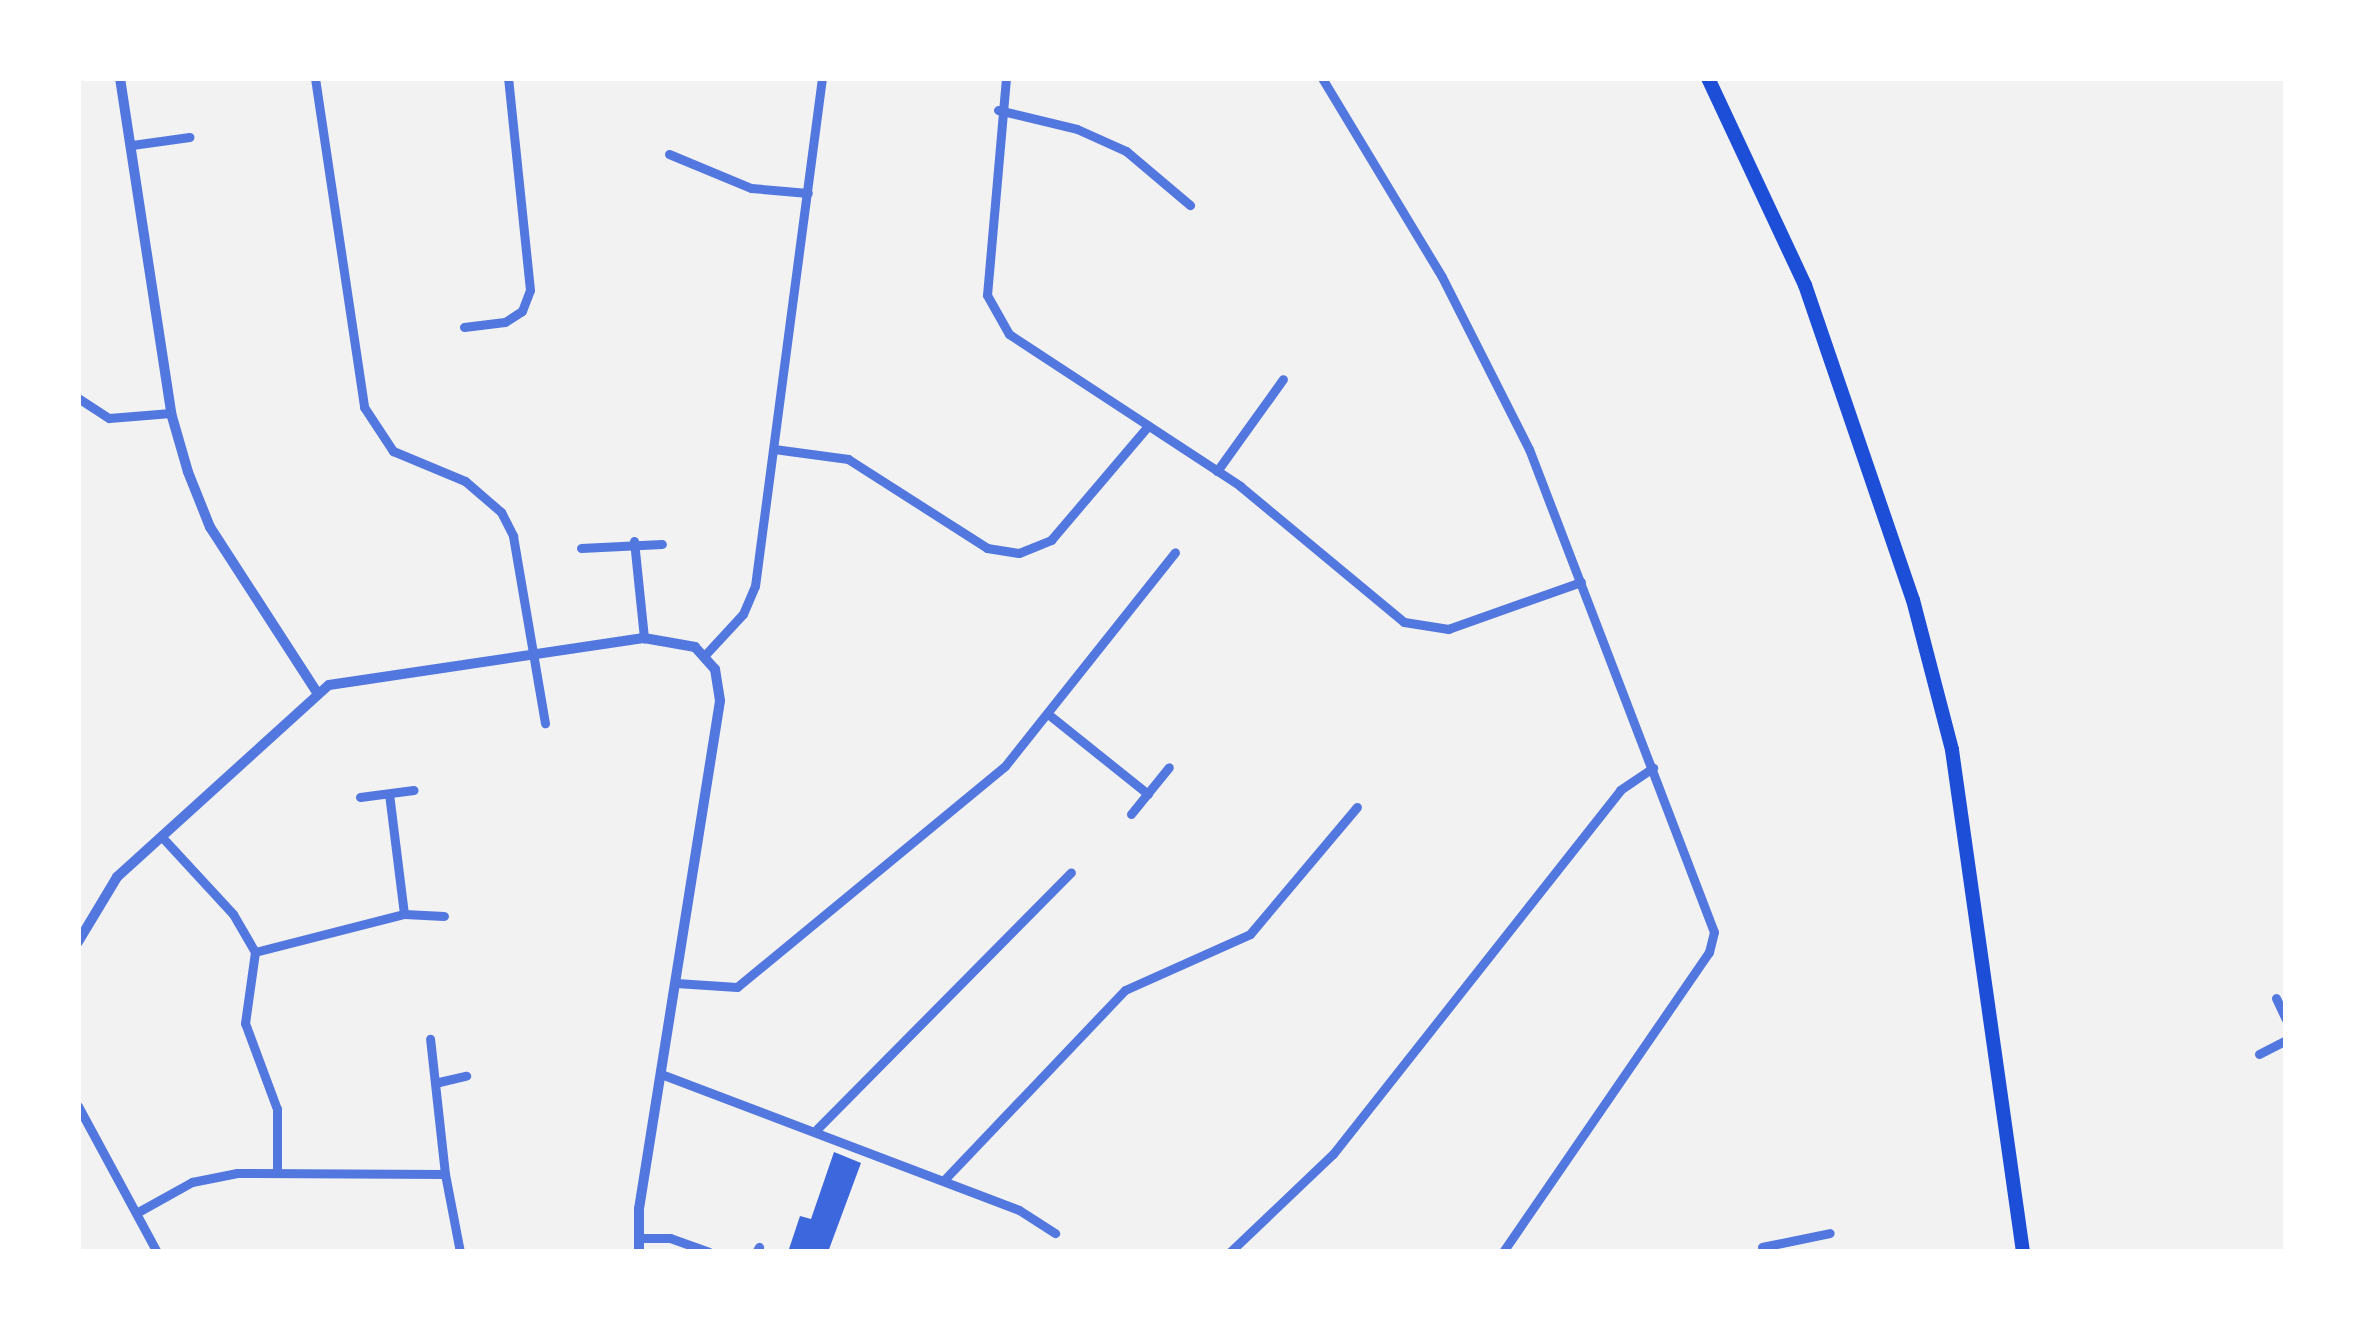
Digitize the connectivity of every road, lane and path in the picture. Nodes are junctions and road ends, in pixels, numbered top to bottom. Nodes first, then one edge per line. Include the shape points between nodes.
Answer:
1 (120, 78) edge
2 (315, 78) edge
3 (508, 78) edge
4 (822, 78) edge
5 (1006, 78) edge
6 (1322, 78) edge
7 (1708, 78) edge
8 (998, 110) junction
9 (189, 137) dead end
10 (132, 145) junction
11 (669, 154) dead end
12 (808, 193) junction
13 (1190, 205) dead end
14 (464, 327) dead end
15 (1283, 379) dead end
16 (78, 398) edge
17 (171, 413) junction
18 (1148, 426) junction
19 (774, 449) junction
20 (1217, 471) junction
21 (634, 541) junction
22 (662, 544) dead end
23 (581, 548) dead end
24 (1175, 552) dead end
25 (1581, 582) junction
26 (644, 638) junction
27 (533, 653) junction
28 (705, 655) junction
29 (316, 691) junction
30 (1048, 714) junction
31 (545, 723) dead end
32 (1169, 767) dead end
33 (1653, 768) junction
34 (414, 790) dead end
35 (389, 794) junction
36 (1148, 794) junction
37 (360, 797) dead end
38 (1357, 807) dead end
39 (1132, 814) dead end
40 (160, 836) junction
41 (1071, 872) dead end
42 (404, 914) junction
43 (443, 916) dead end
44 (78, 943) edge
45 (255, 952) junction
46 (676, 983) junction
47 (2276, 998) dead end
48 (2286, 1019) edge
49 (430, 1039) dead end
50 (2286, 1040) edge
51 (2259, 1054) dead end
52 (661, 1074) junction
53 (466, 1076) dead end
54 (440, 1082) junction
55 (78, 1106) edge
56 (817, 1130) junction
57 (277, 1171) junction
58 (445, 1174) junction
59 (944, 1180) junction
60 (138, 1212) junction
61 (1055, 1233) dead end
62 (1830, 1233) dead end
63 (639, 1245) edge
64 (1800, 1246) edge
65 (1762, 1247) dead end
66 (157, 1252) edge
67 (460, 1252) edge
68 (709, 1252) edge
69 (1230, 1252) edge
70 (1503, 1252) edge
71 (2023, 1252) edge

1 - 10 street
2 - 27 street via 364,406 393,451 465,481 501,512 513,536
3 - 14 street via 530,290 522,311 505,322
4 - 12 street
5 - 8 street
6 - 25 street via 1442,278 1529,449
7 - 71 main road via 1805,285 1913,600 1952,750
8 - 13 street via 1077,129 1126,151
8 - 18 street via 987,295 994,317
9 - 10 street
10 - 17 street
11 - 12 street via 751,188
12 - 19 street
15 - 20 street
16 - 17 street via 110,418
17 - 29 street via 210,526
18 - 19 street via 1051,540 1019,553 987,548 848,459
18 - 20 street
19 - 28 street via 752,598
20 - 25 street via 1404,622 1426,630
21 - 22 street
21 - 23 street
21 - 26 street
24 - 30 street
25 - 33 street
26 - 27 street
26 - 28 street via 682,641
27 - 29 street via 351,677
27 - 31 street
28 - 46 street via 720,701
29 - 40 street
30 - 36 street
30 - 46 street via 1005,766 737,986
32 - 36 street
33 - 69 street via 1620,790 1334,1154
33 - 70 street via 1712,917 1713,941
34 - 35 street
35 - 37 street
35 - 42 street
36 - 39 street
38 - 59 street via 1250,934 1125,990
40 - 44 street via 117,877
40 - 45 street via 233,914
41 - 56 street
42 - 43 street
42 - 45 street
45 - 57 street via 244,1023 277,1109
46 - 52 street
47 - 48 street
49 - 54 street
50 - 51 street
52 - 56 street
52 - 63 street
53 - 54 street
54 - 58 street
55 - 60 street
56 - 59 street
57 - 58 street
57 - 60 street via 192,1182
58 - 67 street
59 - 61 street
60 - 66 street
62 - 64 street
63 - 68 street via 670,1238
64 - 65 street

